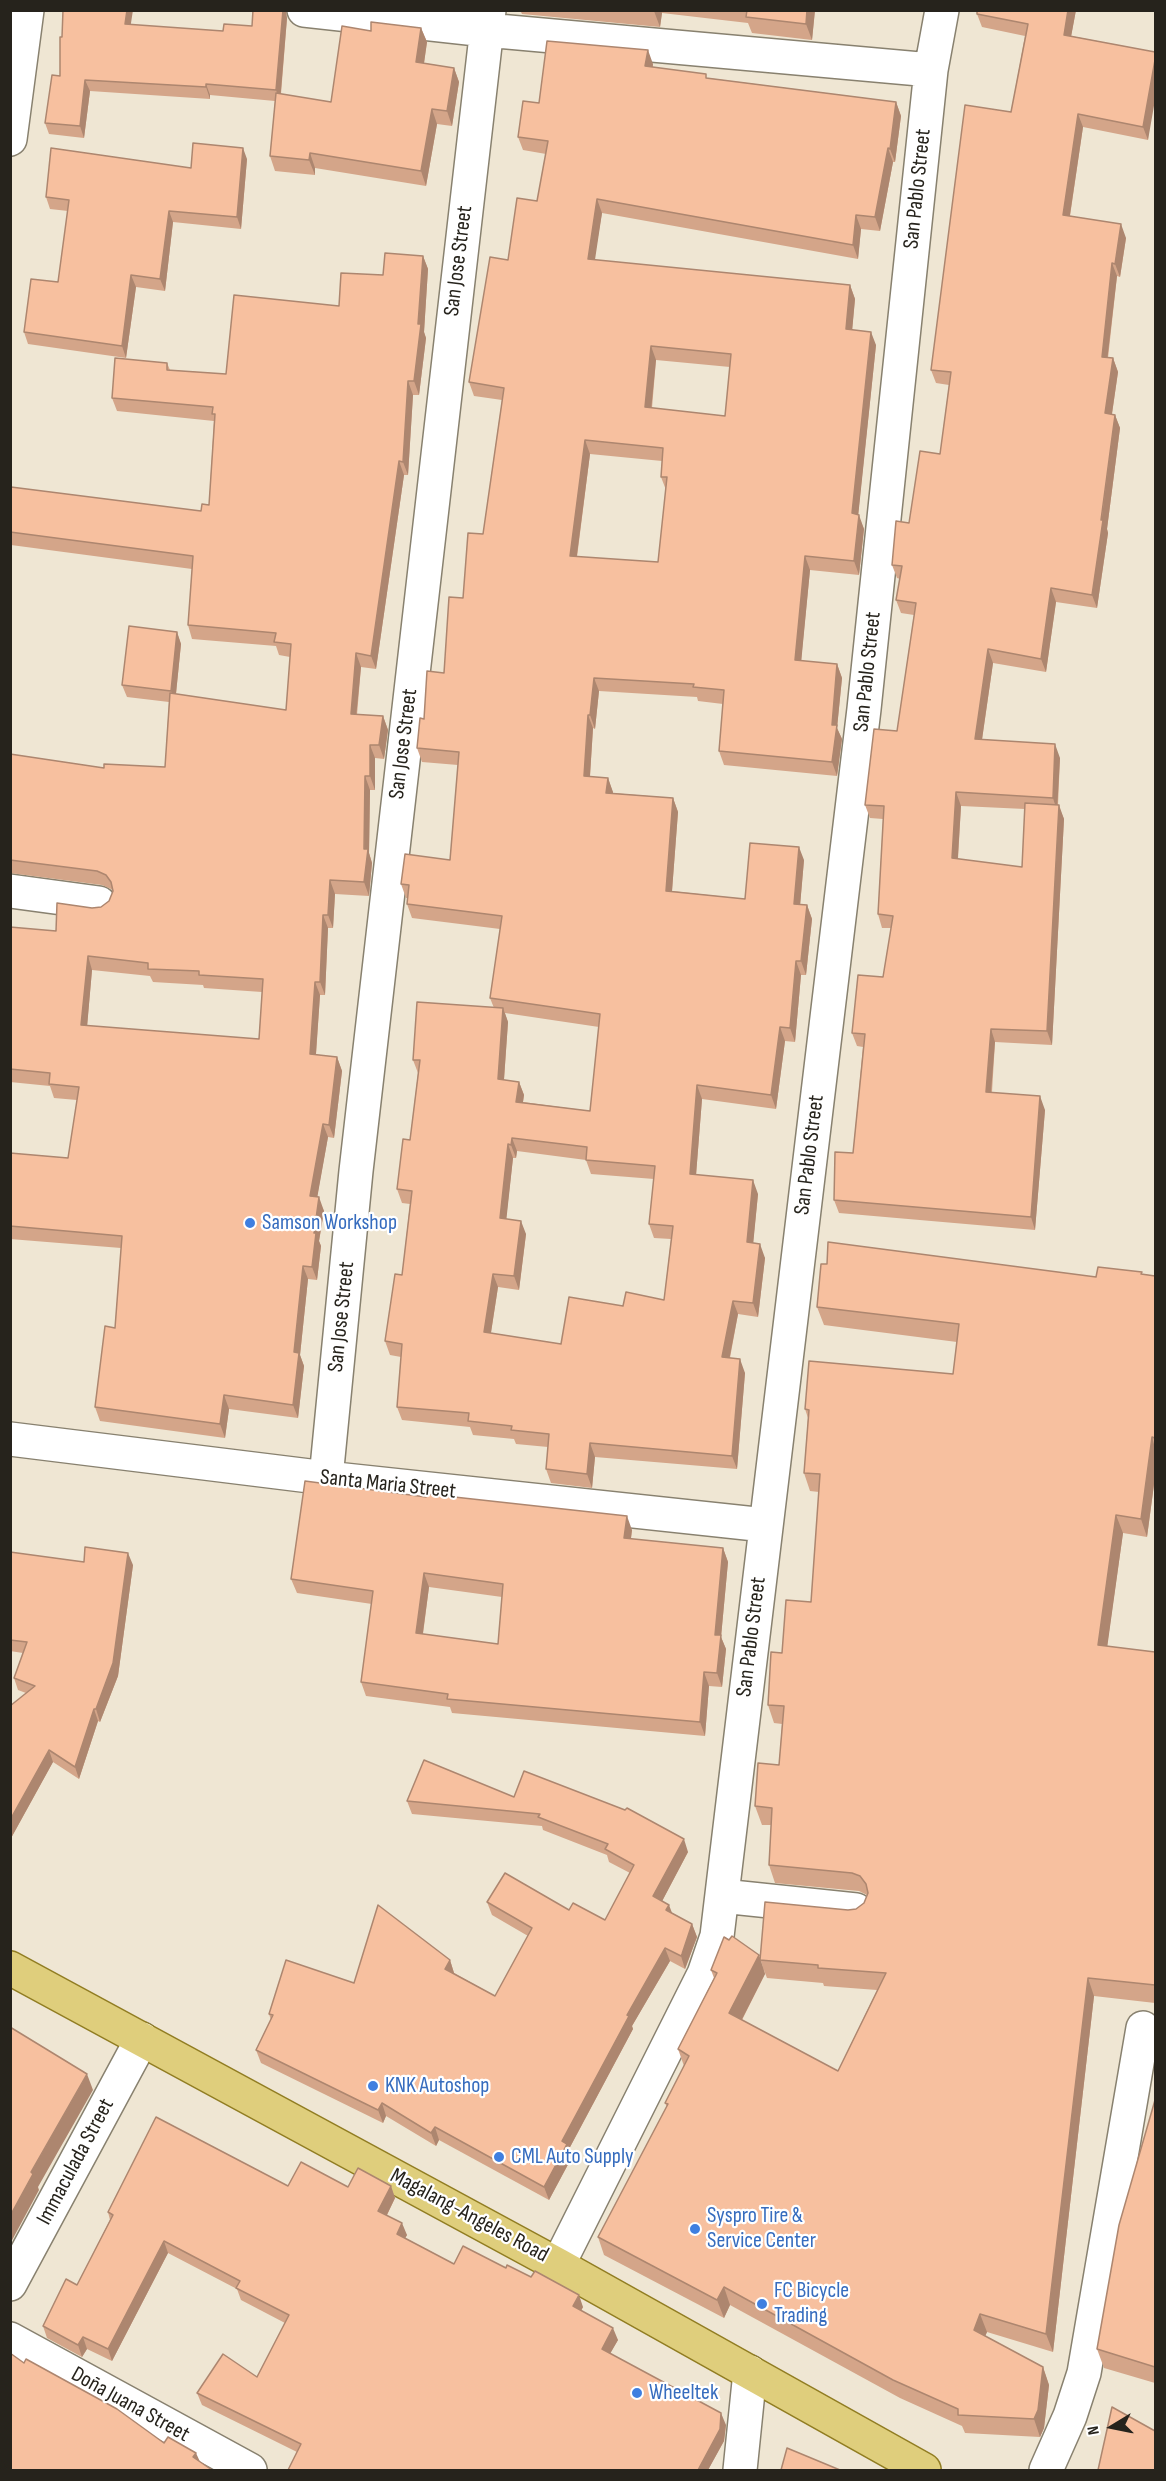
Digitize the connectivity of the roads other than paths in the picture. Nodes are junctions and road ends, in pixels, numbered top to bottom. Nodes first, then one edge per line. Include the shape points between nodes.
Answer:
1 (27, 10) edge
2 (304, 10) edge
3 (942, 10) edge
4 (488, 20) edge
5 (931, 70) junction
6 (10, 139) edge
7 (10, 891) edge
8 (99, 903) dead end
9 (10, 1439) edge
10 (326, 1478) junction
11 (765, 1525) junction
12 (722, 1896) junction
13 (856, 1910) edge
14 (10, 1968) edge
15 (1143, 2028) dead end
16 (142, 2039) junction
17 (558, 2265) junction
18 (10, 2284) edge
19 (10, 2339) edge
20 (750, 2372) junction
21 (250, 2470) edge
22 (740, 2470) edge
23 (924, 2470) edge
24 (1046, 2470) edge

1 - 6 street
2 - 4 street
3 - 5 street, San Pablo Street
4 - 5 street
4 - 10 street, San Jose Street via 356,1171
5 - 11 street, San Pablo Street via 864,709
7 - 8 street
9 - 10 street, Santa Maria Street
10 - 11 street, Santa Maria Street
11 - 12 street, San Pablo Street
12 - 13 street
12 - 17 street, San Pablo Street via 717,1936 704,1974
14 - 16 main road, Magalang-Angeles Road
15 - 24 street via 1084,2373
16 - 17 main road, Magalang-Angeles Road
16 - 18 street, Immaculada Street
17 - 20 main road, Magalang-Angeles Road
19 - 21 street, Doña Juana Street
20 - 22 street
20 - 23 main road, Magalang-Angeles Road

